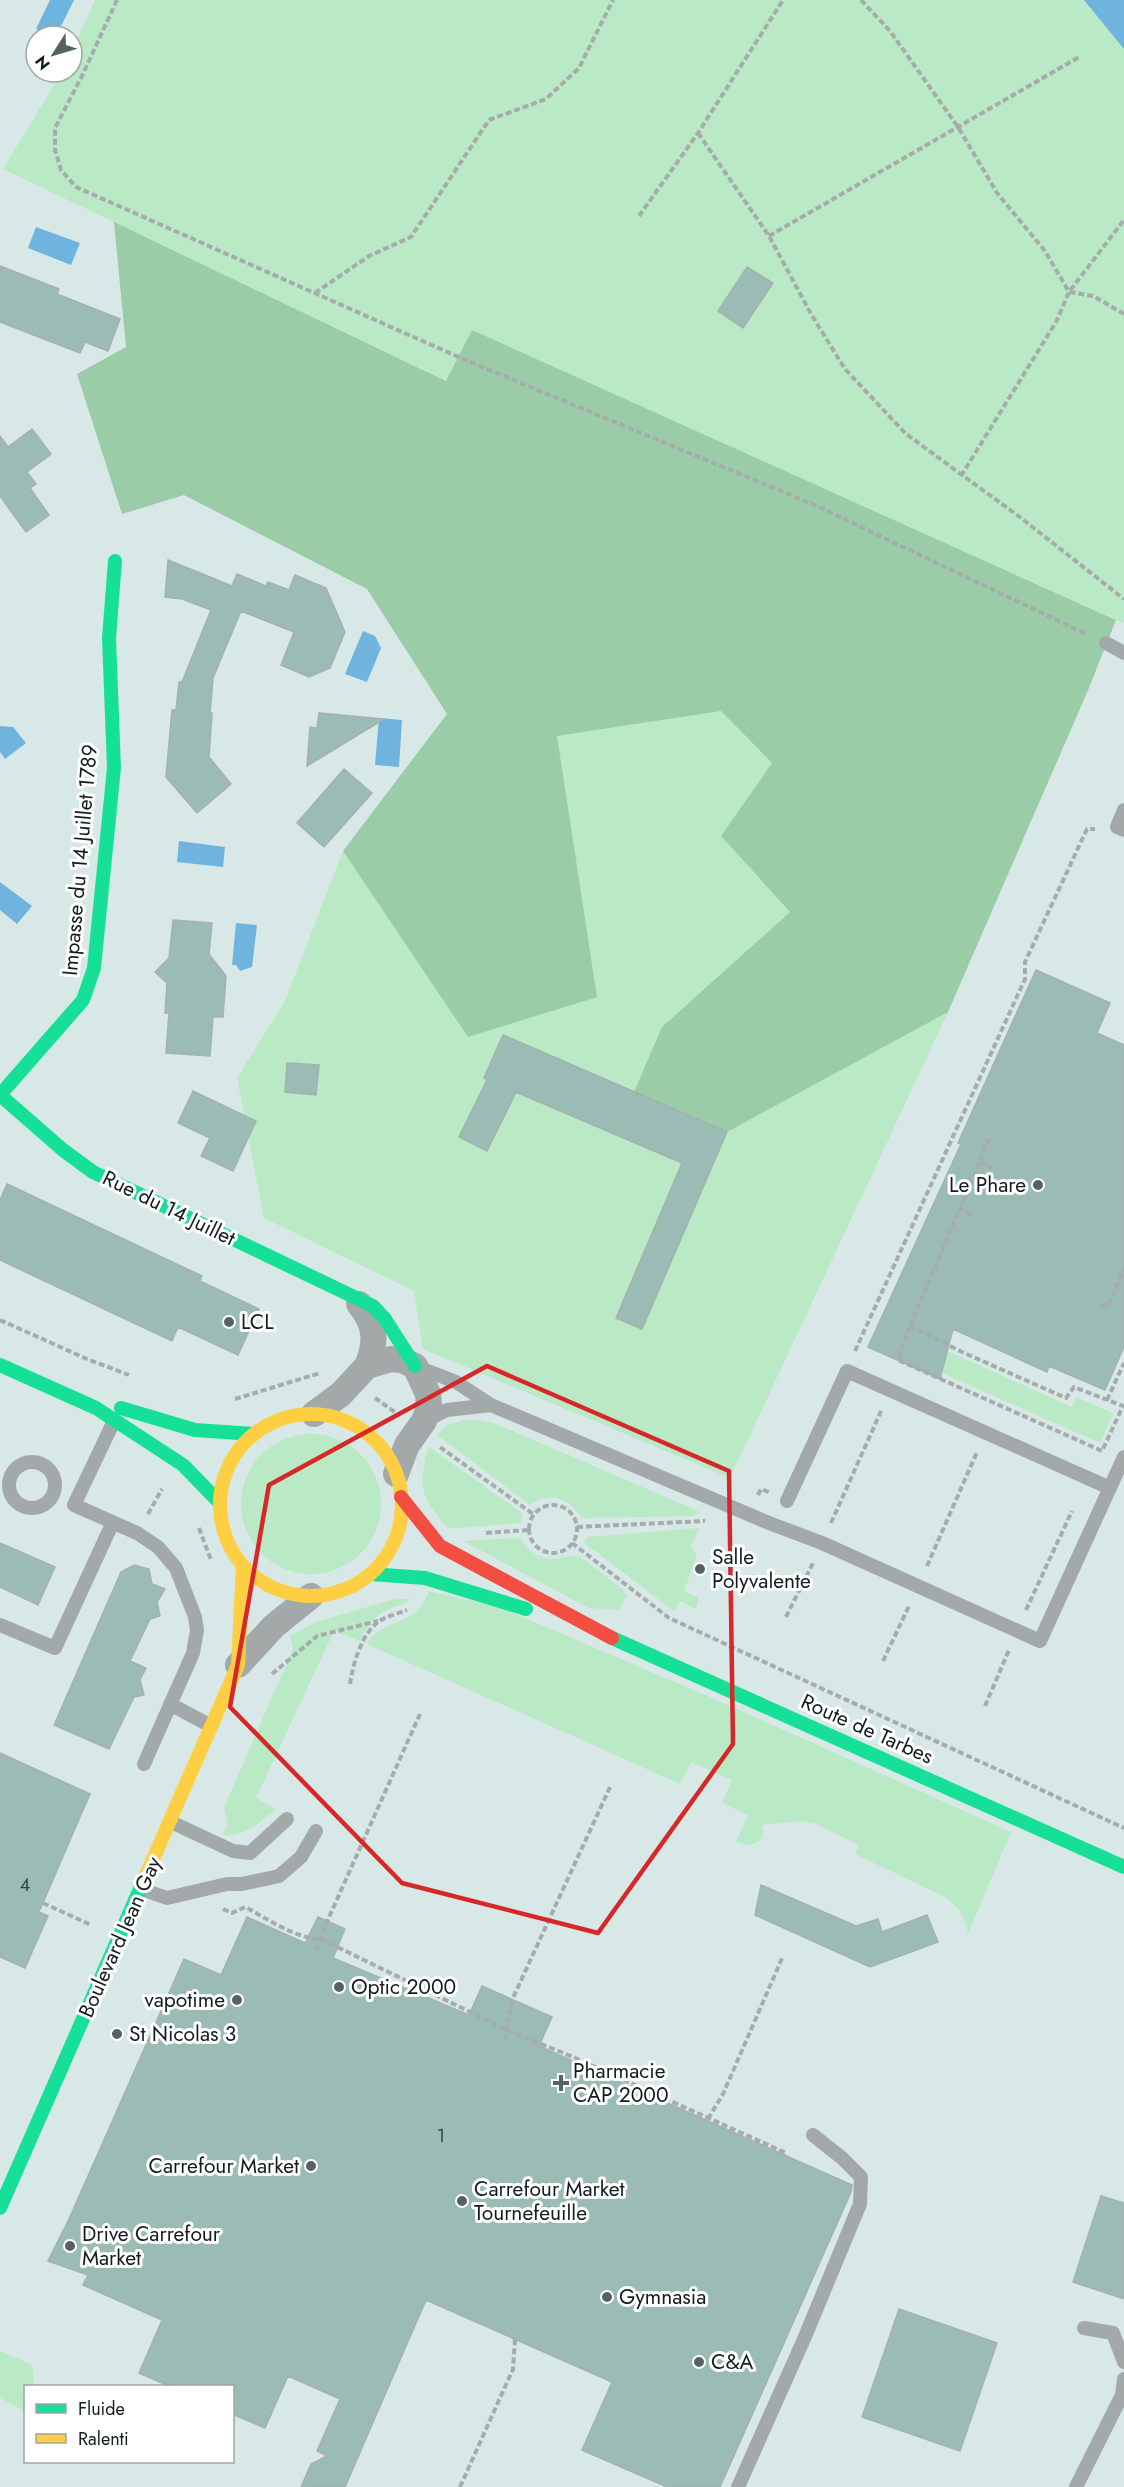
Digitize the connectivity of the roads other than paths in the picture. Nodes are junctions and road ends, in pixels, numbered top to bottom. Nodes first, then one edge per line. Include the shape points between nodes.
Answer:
1 (115, 561) dead end
2 (1106, 644) road end
3 (1124, 653) edge
4 (1124, 810) edge
5 (1120, 829) edge
6 (0, 1095) edge
7 (354, 1296) junction
8 (0, 1365) edge
9 (367, 1366) junction
10 (414, 1366) junction
11 (491, 1405) junction
12 (94, 1406) junction
13 (314, 1414) junction
14 (114, 1421) junction
15 (424, 1421) junction
16 (254, 1434) junction
17 (1124, 1457) edge
18 (398, 1486) junction
19 (1110, 1488) junction
20 (53, 1495) dead end
21 (219, 1502) junction
22 (787, 1502) dead end
23 (74, 1505) junction
24 (113, 1522) junction
25 (243, 1566) junction
26 (371, 1574) junction
27 (311, 1596) junction
28 (0, 1625) edge
29 (593, 1629) junction
30 (238, 1665) junction
31 (170, 1704) junction
32 (213, 1727) junction
33 (144, 1764) dead end
34 (287, 1819) dead end
35 (171, 1822) junction
36 (316, 1831) dead end
37 (1124, 1867) edge
38 (141, 1889) junction
39 (813, 2135) dead end
40 (0, 2208) edge
41 (1084, 2328) dead end
42 (1124, 2362) edge
43 (1124, 2379) edge
44 (738, 2487) edge
45 (1076, 2487) edge

1 - 6 main road, Impasse du 14 Juillet 1789 via 110,638 114,768 94,968 83,1000
2 - 3 lane
4 - 5 lane
6 - 7 main road, Rue du 14 Juillet via 93,1172
7 - 9 street via 375,1331 374,1349
7 - 10 main road, Rue du 14 Juillet via 374,1306 385,1318
8 - 12 main road
9 - 10 street via 391,1359
9 - 13 street via 341,1394
10 - 11 lane via 456,1382
10 - 15 street, Rue du 14 Juillet via 428,1394
11 - 15 lane via 447,1410
11 - 19 lane via 822,1543 1040,1641
12 - 14 main road
12 - 16 main road via 122,1408 195,1430
13 - 16 main road via 282,1419
13 - 18 main road via 337,1419 369,1435 384,1453
14 - 21 main road via 177,1459
14 - 23 lane
15 - 18 street, Rue du 14 Juillet via 407,1445
16 - 21 main road via 229,1464
17 - 19 lane
18 - 26 main road via 399,1526 381,1564
18 - 29 main road, Route de Tarbes via 440,1546
19 - 22 lane via 847,1371
20 - 23 lane
21 - 25 main road via 225,1536
23 - 24 lane
24 - 28 lane via 55,1648
24 - 31 lane via 158,1546 176,1568 197,1630 193,1653
25 - 27 main road via 274,1588
25 - 30 main road, Boulevard Jean Gay
26 - 27 main road via 343,1591
26 - 29 main road, Route de Tarbes via 425,1578
27 - 30 street, Boulevard Jean Gay via 274,1626
29 - 37 main road, Route de Tarbes
30 - 32 main road, Boulevard Jean Gay
31 - 32 lane
31 - 33 lane
32 - 35 main road, Boulevard Jean Gay
34 - 35 lane via 250,1853 233,1851
35 - 38 main road, Boulevard Jean Gay
36 - 38 lane via 301,1857 279,1876 167,1898
38 - 40 main road, Boulevard Jean Gay
39 - 44 lane via 861,2177 860,2205
41 - 42 lane via 1113,2333
43 - 45 lane via 1122,2395

